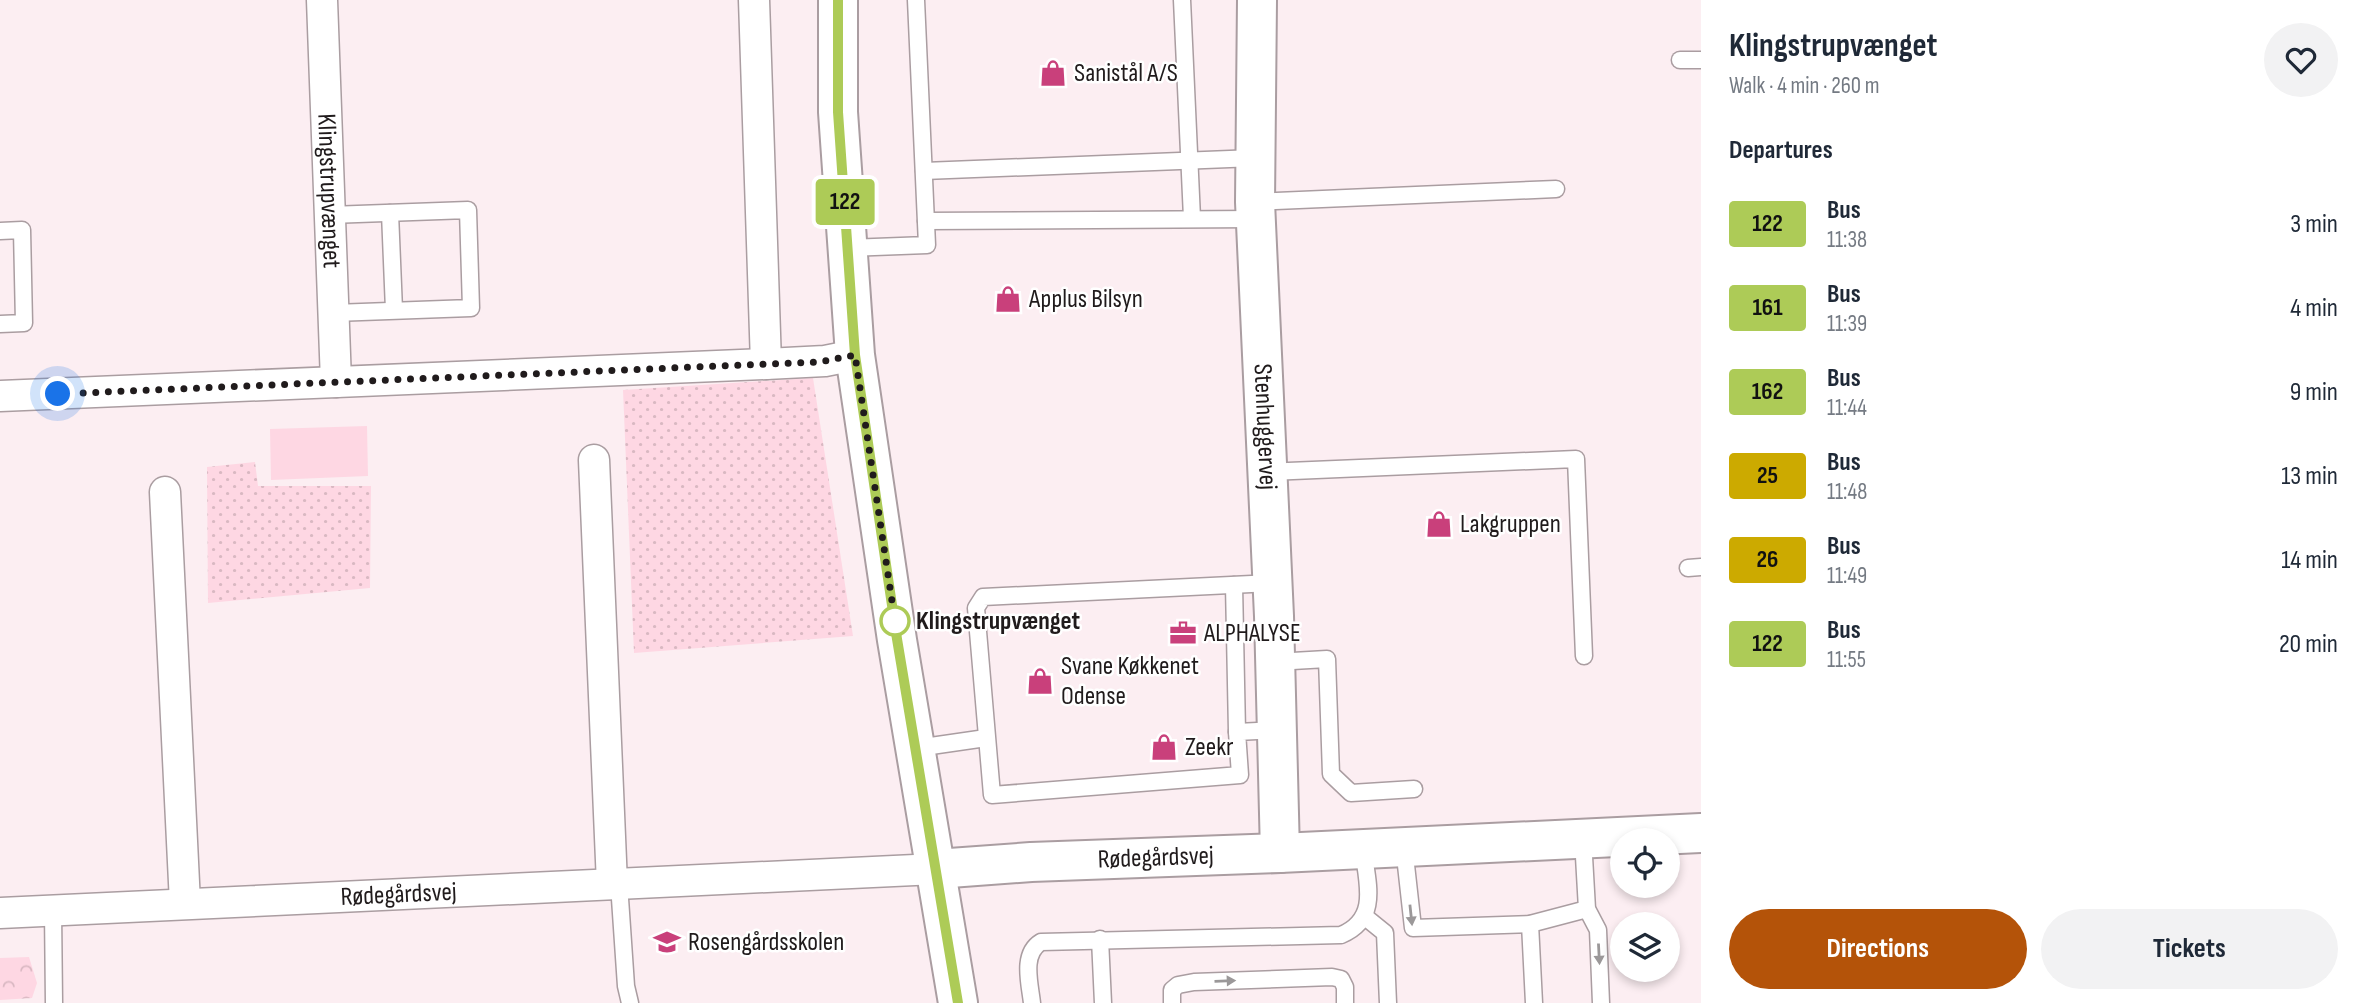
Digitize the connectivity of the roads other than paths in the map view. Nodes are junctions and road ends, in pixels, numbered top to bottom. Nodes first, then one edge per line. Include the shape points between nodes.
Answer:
1 (322, 0) edge
2 (754, 0) edge
3 (838, 0) edge
4 (916, 0) edge
5 (1182, 0) edge
6 (1256, 0) edge
7 (1680, 60) dead end
8 (1701, 60) edge
9 (1255, 158) junction
10 (1188, 160) junction
11 (924, 171) junction
12 (1556, 189) dead end
13 (1255, 210) junction
14 (390, 213) junction
15 (330, 215) junction
16 (1192, 218) junction
17 (926, 221) junction
18 (0, 231) edge
19 (848, 248) junction
20 (394, 310) junction
21 (334, 313) junction
22 (0, 324) edge
23 (855, 355) junction
24 (766, 364) junction
25 (336, 382) junction
26 (0, 396) edge
27 (594, 460) dead end
28 (1268, 472) junction
29 (165, 492) dead end
30 (1272, 583) junction
31 (1234, 585) junction
32 (1584, 656) dead end
33 (1275, 663) junction
34 (1278, 730) junction
35 (1237, 732) junction
36 (986, 738) junction
37 (917, 748) junction
38 (1414, 789) dead end
39 (1701, 833) edge
40 (1583, 839) junction
41 (1404, 847) junction
42 (1363, 849) junction
43 (1280, 853) junction
44 (936, 869) junction
45 (615, 884) junction
46 (185, 903) junction
47 (1587, 909) junction
48 (53, 910) junction
49 (0, 913) edge
50 (1364, 916) junction
51 (1530, 924) junction
52 (1100, 939) junction
53 (54, 1003) edge
54 (630, 1003) edge
55 (958, 1003) edge
56 (1032, 1003) edge
57 (1103, 1003) edge
58 (1172, 1003) edge
59 (1345, 1003) edge
60 (1388, 1003) edge
61 (1534, 1003) edge
62 (1601, 1003) edge

1 - 15 street, Klingstrupvænget
2 - 24 street
3 - 19 street via 838,112
4 - 11 lane
5 - 10 lane
6 - 9 street, Stenhuggervej
7 - 8 lane
9 - 10 lane
9 - 13 street, Stenhuggervej
10 - 11 lane
10 - 16 lane
11 - 17 lane
12 - 13 lane
13 - 16 lane
13 - 28 street, Stenhuggervej
14 - 15 lane
14 - 20 lane
14 - 20 lane via 468,210 471,308
15 - 21 street, Klingstrupvænget
16 - 17 lane
17 - 19 lane via 927,245
18 - 22 lane via 22,230 24,323
19 - 23 street
20 - 21 lane
21 - 25 street, Klingstrupvænget
23 - 24 street
23 - 37 street
24 - 25 street
25 - 26 street
27 - 45 street
28 - 30 street, Stenhuggervej
28 - 32 lane via 1576,459
29 - 46 street
30 - 31 lane
30 - 33 street, Stenhuggervej
31 - 35 lane
31 - 36 lane via 983,597 976,608
33 - 34 street, Stenhuggervej
33 - 38 lane via 1327,659 1331,774 1351,793
34 - 35 lane
34 - 43 street, Stenhuggervej
35 - 36 lane via 1240,775 992,795
36 - 37 lane
37 - 44 street
39 - 40 street, Rødegårdsvej
40 - 41 street, Rødegårdsvej
40 - 47 lane
41 - 42 street, Rødegårdsvej
41 -> 51 lane via 1413,928
42 - 43 street, Rødegårdsvej
42 - 50 lane via 1369,900
43 - 44 street, Rødegårdsvej
44 - 45 street, Rødegårdsvej
44 - 55 street
45 - 46 street, Rødegårdsvej
45 - 54 lane
46 - 48 street, Rødegårdsvej
47 - 51 lane
47 -> 62 lane via 1598,930
48 - 49 street, Rødegårdsvej
48 - 53 lane
50 - 52 lane via 1341,935
50 - 60 lane via 1385,933
51 - 61 lane
52 - 56 lane via 1049,940 1034,946 1028,962
52 - 57 lane
58 -> 59 lane via 1172,990 1178,985 1332,977 1341,979

